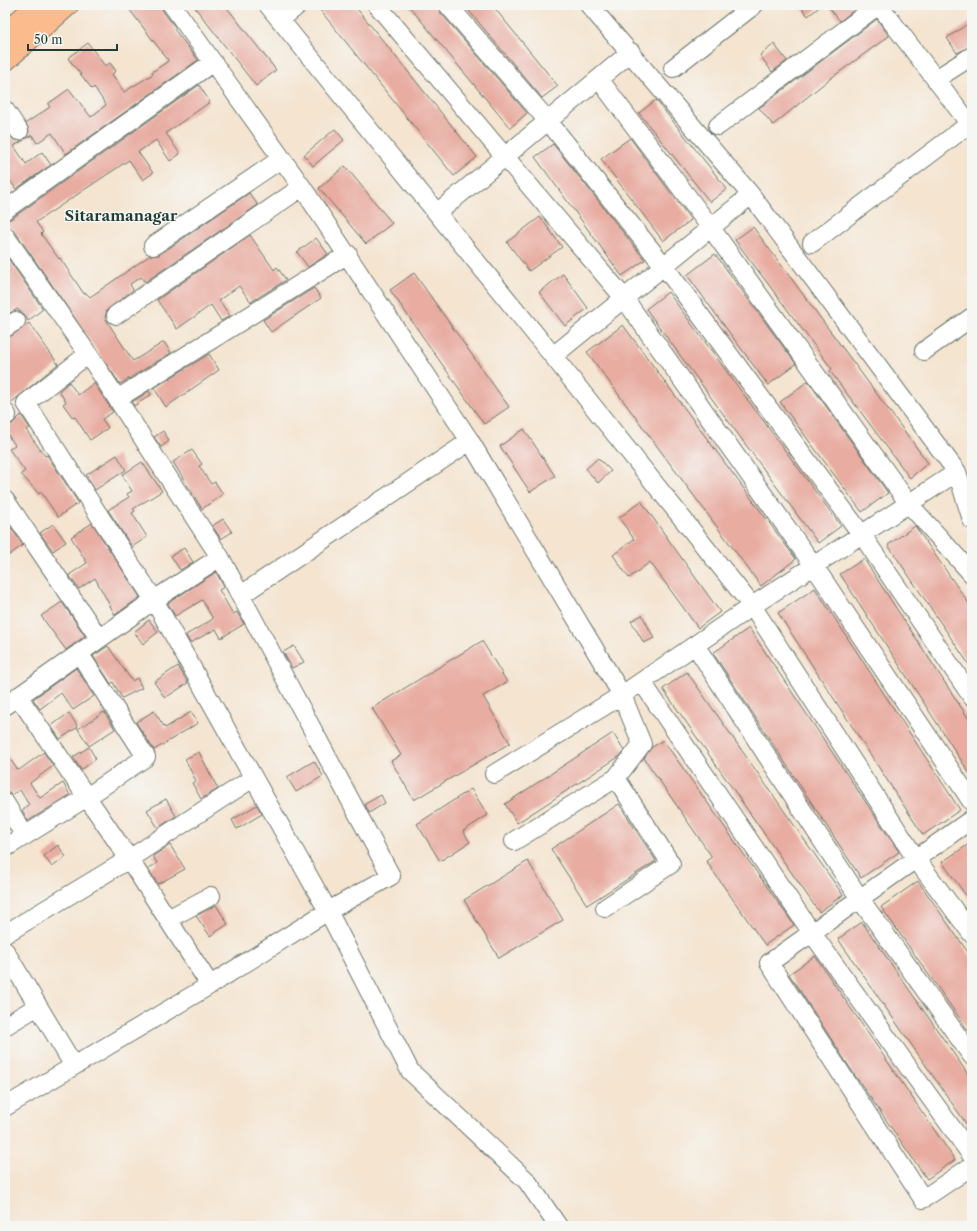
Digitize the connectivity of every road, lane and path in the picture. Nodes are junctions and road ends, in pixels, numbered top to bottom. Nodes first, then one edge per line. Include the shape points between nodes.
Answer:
1 (38, 5) edge
2 (67, 5) edge
3 (172, 5) edge
4 (268, 5) edge
5 (298, 5) edge
6 (377, 5) edge
7 (448, 5) edge
8 (589, 5) edge
9 (754, 5) edge
10 (878, 5) edge
11 (280, 20) junction
12 (5, 34) edge
13 (631, 52) junction
14 (972, 56) edge
15 (5, 60) edge
16 (213, 62) junction
17 (673, 68) dead end
18 (599, 79) junction
19 (936, 79) junction
20 (5, 110) edge
21 (548, 121) junction
22 (971, 124) edge
23 (718, 126) dead end
24 (19, 131) dead end
25 (504, 158) junction
26 (281, 159) junction
27 (302, 187) junction
28 (751, 195) junction
29 (5, 210) edge
30 (437, 213) junction
31 (711, 228) junction
32 (5, 236) edge
33 (812, 243) dead end
34 (153, 246) dead end
35 (348, 254) junction
36 (664, 266) junction
37 (624, 298) junction
38 (116, 315) dead end
39 (972, 317) edge
40 (924, 351) dead end
41 (88, 354) junction
42 (553, 356) junction
43 (117, 399) junction
44 (5, 412) edge
45 (5, 416) edge
46 (470, 441) junction
47 (957, 472) junction
48 (5, 500) edge
49 (908, 504) junction
50 (972, 520) edge
51 (862, 535) junction
52 (220, 557) junction
53 (814, 566) junction
54 (972, 574) edge
55 (241, 595) junction
56 (154, 600) junction
57 (752, 606) junction
58 (99, 638) junction
59 (695, 646) junction
60 (79, 653) junction
61 (642, 682) junction
62 (622, 695) junction
63 (972, 697) edge
64 (12, 701) edge
65 (494, 774) dead end
66 (253, 778) junction
67 (616, 778) junction
68 (87, 797) junction
69 (972, 802) edge
70 (5, 803) edge
71 (972, 819) edge
72 (25, 836) junction
73 (514, 841) dead end
74 (5, 848) edge
75 (129, 859) junction
76 (916, 859) junction
77 (211, 896) dead end
78 (860, 899) junction
79 (605, 908) dead end
80 (328, 911) junction
81 (168, 919) junction
82 (812, 933) junction
83 (5, 934) edge
84 (972, 934) edge
85 (5, 951) edge
86 (210, 985) junction
87 (38, 1006) junction
88 (5, 1026) edge
89 (972, 1056) edge
90 (74, 1066) junction
91 (5, 1107) edge
92 (972, 1156) edge
93 (972, 1166) edge
94 (558, 1226) edge

1 - 12 highway
2 - 15 highway
3 - 16 street
4 - 11 street
5 - 11 street
6 - 25 street
7 - 21 street
8 - 13 street
9 - 17 street
10 - 19 street
10 - 23 street
11 - 30 street
13 - 18 street
13 - 28 street
14 - 19 street
16 - 26 street
16 - 29 street
18 - 21 street
18 - 31 street
19 - 22 street
20 - 24 street
21 - 25 street
21 - 36 street
22 - 33 street
25 - 30 street
25 - 37 street
26 - 27 street
26 - 34 street
27 - 35 street
27 - 38 street
28 - 31 street
28 - 47 street
30 - 42 street
31 - 36 street
31 - 49 street
32 - 41 street
35 - 43 street
35 - 46 street
36 - 37 street
36 - 51 street
37 - 42 street
37 - 53 street
39 - 40 street
41 - 43 street
41 - 56 street via 26,403
42 - 57 street
43 - 52 street
44 - 45 street
46 - 55 street
46 - 62 street
47 - 49 street
47 - 50 street
48 - 58 street
49 - 51 street
49 - 54 street
51 - 53 street
51 - 63 street
52 - 55 street
52 - 56 street
53 - 57 street
53 - 69 street
55 - 80 street via 391,876
56 - 58 street
56 - 66 street
57 - 59 street
57 - 76 street
58 - 60 street
59 - 61 street
59 - 78 street
60 - 64 street
60 - 68 street via 146,757
61 - 62 street
61 - 82 street
62 - 65 street
62 - 67 street via 642,744
64 - 68 street
66 - 75 street
66 - 80 street
67 - 73 street
67 - 79 street via 671,864
68 - 72 street
68 - 75 street
70 - 72 street
71 - 76 street
72 - 74 street
75 - 81 street
75 - 83 street
76 - 78 street
76 - 84 street
77 - 81 street
78 - 82 street
78 - 89 street
80 - 86 street
80 - 94 street via 410,1071 527,1181
81 - 86 street
82 - 92 street
82 - 93 street via 769,963 923,1199
85 - 87 street
86 - 90 street
87 - 88 street
87 - 90 street
90 - 91 street

